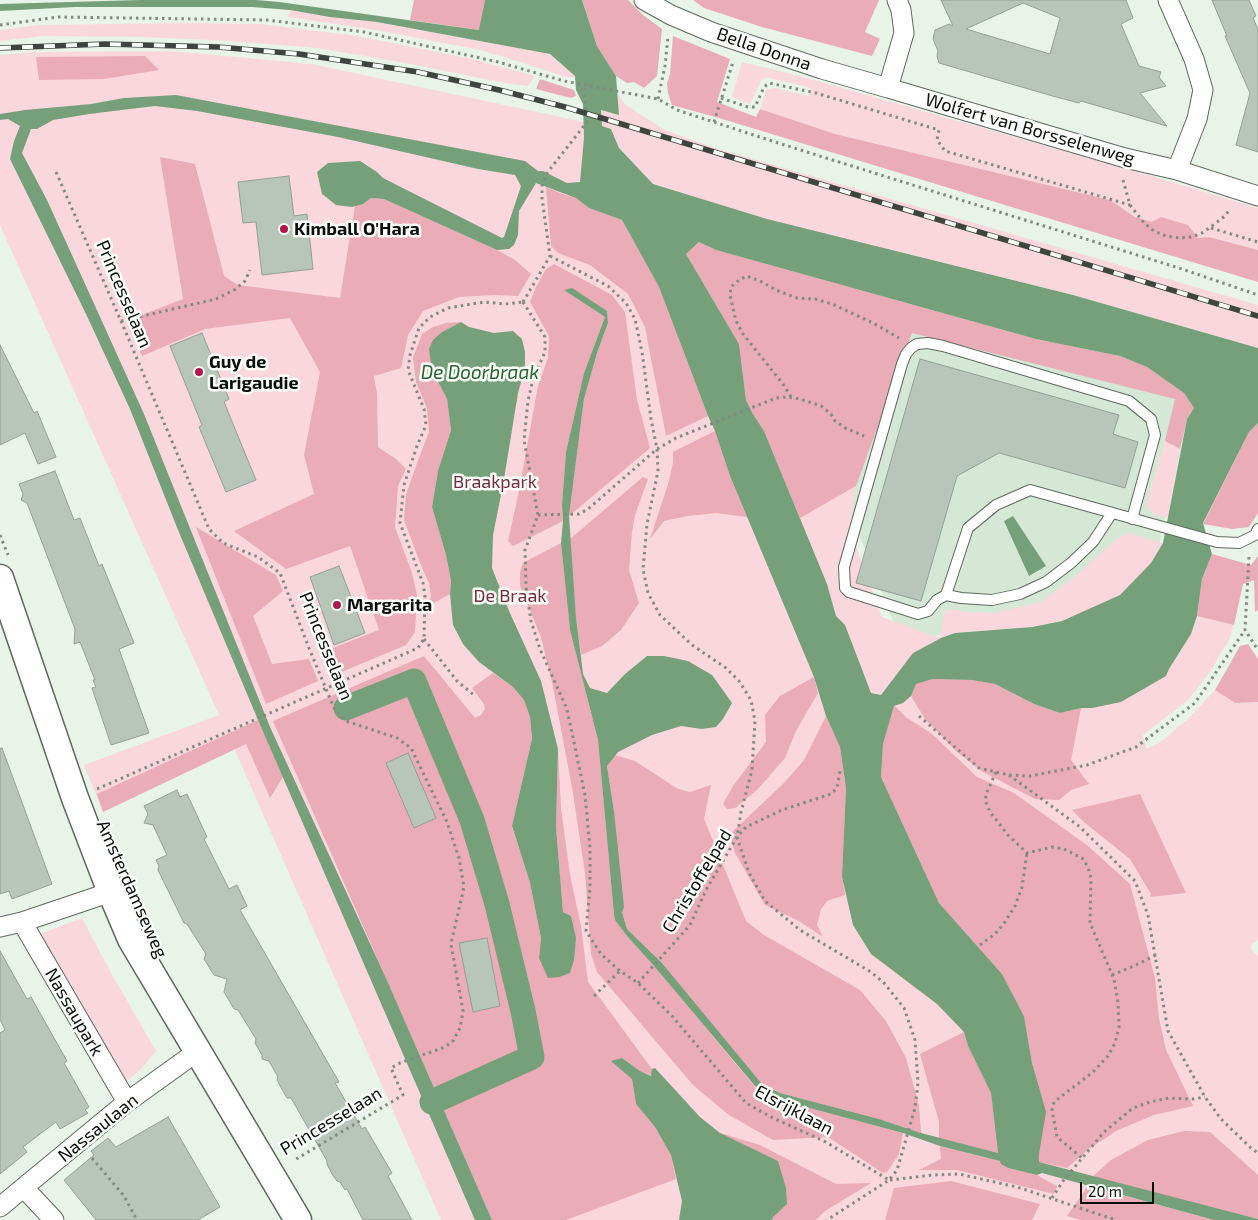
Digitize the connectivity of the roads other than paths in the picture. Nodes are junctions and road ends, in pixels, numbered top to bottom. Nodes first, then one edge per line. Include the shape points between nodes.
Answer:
1 (644, 0) edge
2 (896, 0) edge
3 (1168, 0) edge
4 (888, 88) junction
5 (1177, 170) junction
6 (1258, 196) edge
7 (1112, 513) junction
8 (1132, 519) junction
9 (1258, 529) edge
10 (6, 570) edge
11 (946, 595) junction
12 (111, 892) junction
13 (22, 922) junction
14 (0, 927) edge
15 (198, 1051) junction
16 (127, 1102) junction
17 (24, 1188) junction
18 (0, 1207) edge
19 (54, 1220) edge
20 (298, 1220) edge

1 - 4 street, Bella Donna via 711,32
2 - 4 street via 901,10 904,33
3 - 5 street via 1194,59 1203,90 1197,119
4 - 5 street, Wolfert van Borsselenweg via 1125,158
5 - 6 street, Wolfert van Borsselenweg
7 - 8 lane
7 - 11 lane via 1093,542 1046,582 1020,594 992,600
7 - 11 lane via 1030,490 996,505 968,528
8 - 9 lane via 1217,542 1239,543 1255,535
8 - 11 lane via 1155,435 1151,419 1130,401 943,346 917,344 906,354 902,364 844,567 846,588 849,592 918,614 928,611
10 - 12 main road, Amsterdamseweg via 75,798
12 - 13 street
12 - 15 main road, Amsterdamseweg via 130,939
13 - 14 street
13 - 16 street, Nassaupark
15 - 16 street, Nassaulaan
15 - 20 main road, Amsterdamseweg
16 - 17 street, Nassaulaan
17 - 18 street, Nassaulaan
17 - 19 street

